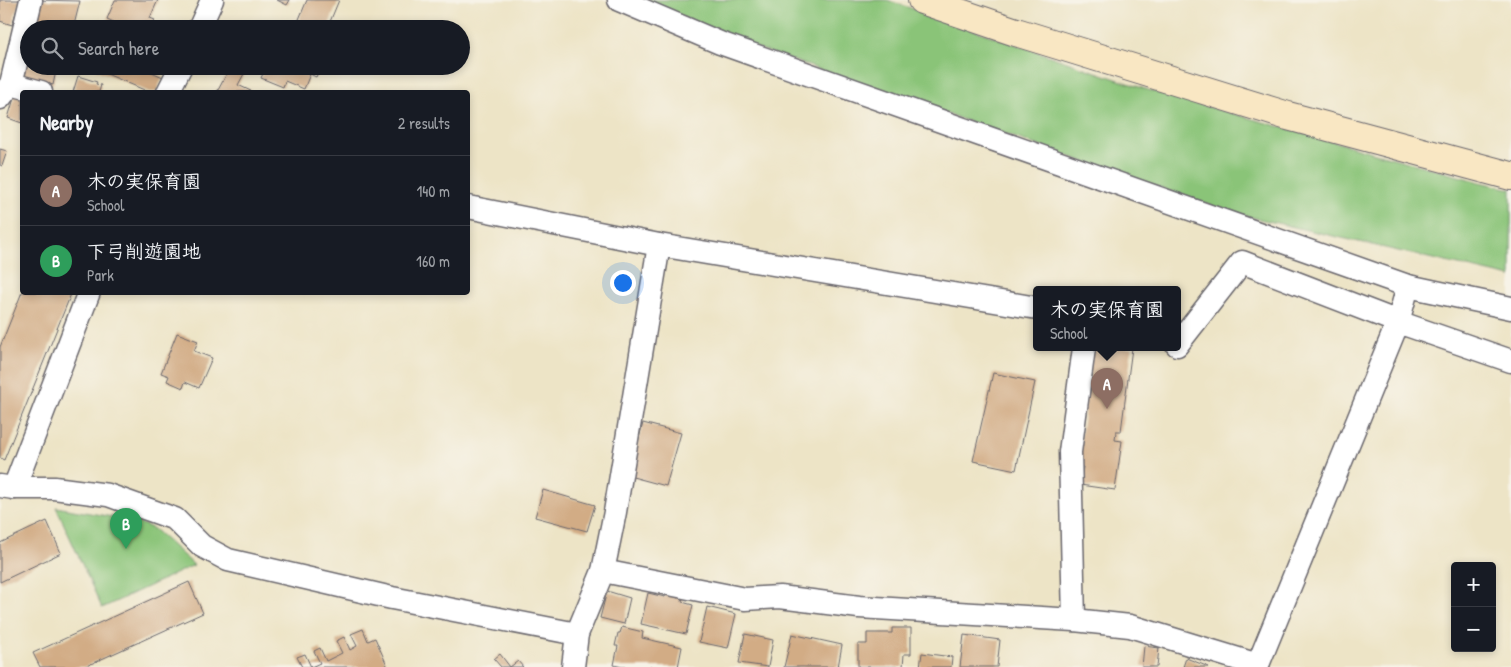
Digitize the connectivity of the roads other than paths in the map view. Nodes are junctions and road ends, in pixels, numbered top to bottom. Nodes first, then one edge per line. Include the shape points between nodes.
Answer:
1 (31, 0) edge
2 (212, 0) edge
3 (619, 0) edge
4 (922, 0) edge
5 (26, 20) edge
6 (203, 20) edge
7 (20, 40) edge
8 (176, 75) edge
9 (169, 90) edge
10 (6, 91) edge
11 (20, 91) edge
12 (1511, 176) edge
13 (470, 207) edge
14 (659, 244) junction
15 (1408, 286) junction
16 (88, 295) edge
17 (1033, 307) edge
18 (1511, 308) edge
19 (1398, 322) junction
20 (1181, 340) edge
21 (1084, 351) edge
22 (1511, 361) edge
23 (7, 487) edge
24 (603, 571) junction
25 (1074, 620) junction
26 (577, 634) junction
27 (1257, 666) edge
28 (573, 667) edge

1 - 5 street
2 - 6 street
3 - 15 street via 720,43
4 - 12 street via 1288,116
7 - 10 street
8 - 9 street
10 - 11 street
13 - 14 street
14 - 17 street
14 - 24 street
15 - 18 street
15 - 19 street
16 - 23 street
19 - 20 street via 1242,262
19 - 22 street
19 - 27 street
21 - 25 street via 1070,452
23 - 26 street via 54,488 108,495 175,519 202,546 228,560 392,598
24 - 25 street via 745,599 780,597 868,607
24 - 26 street
25 - 27 street via 1130,626
26 - 28 street

